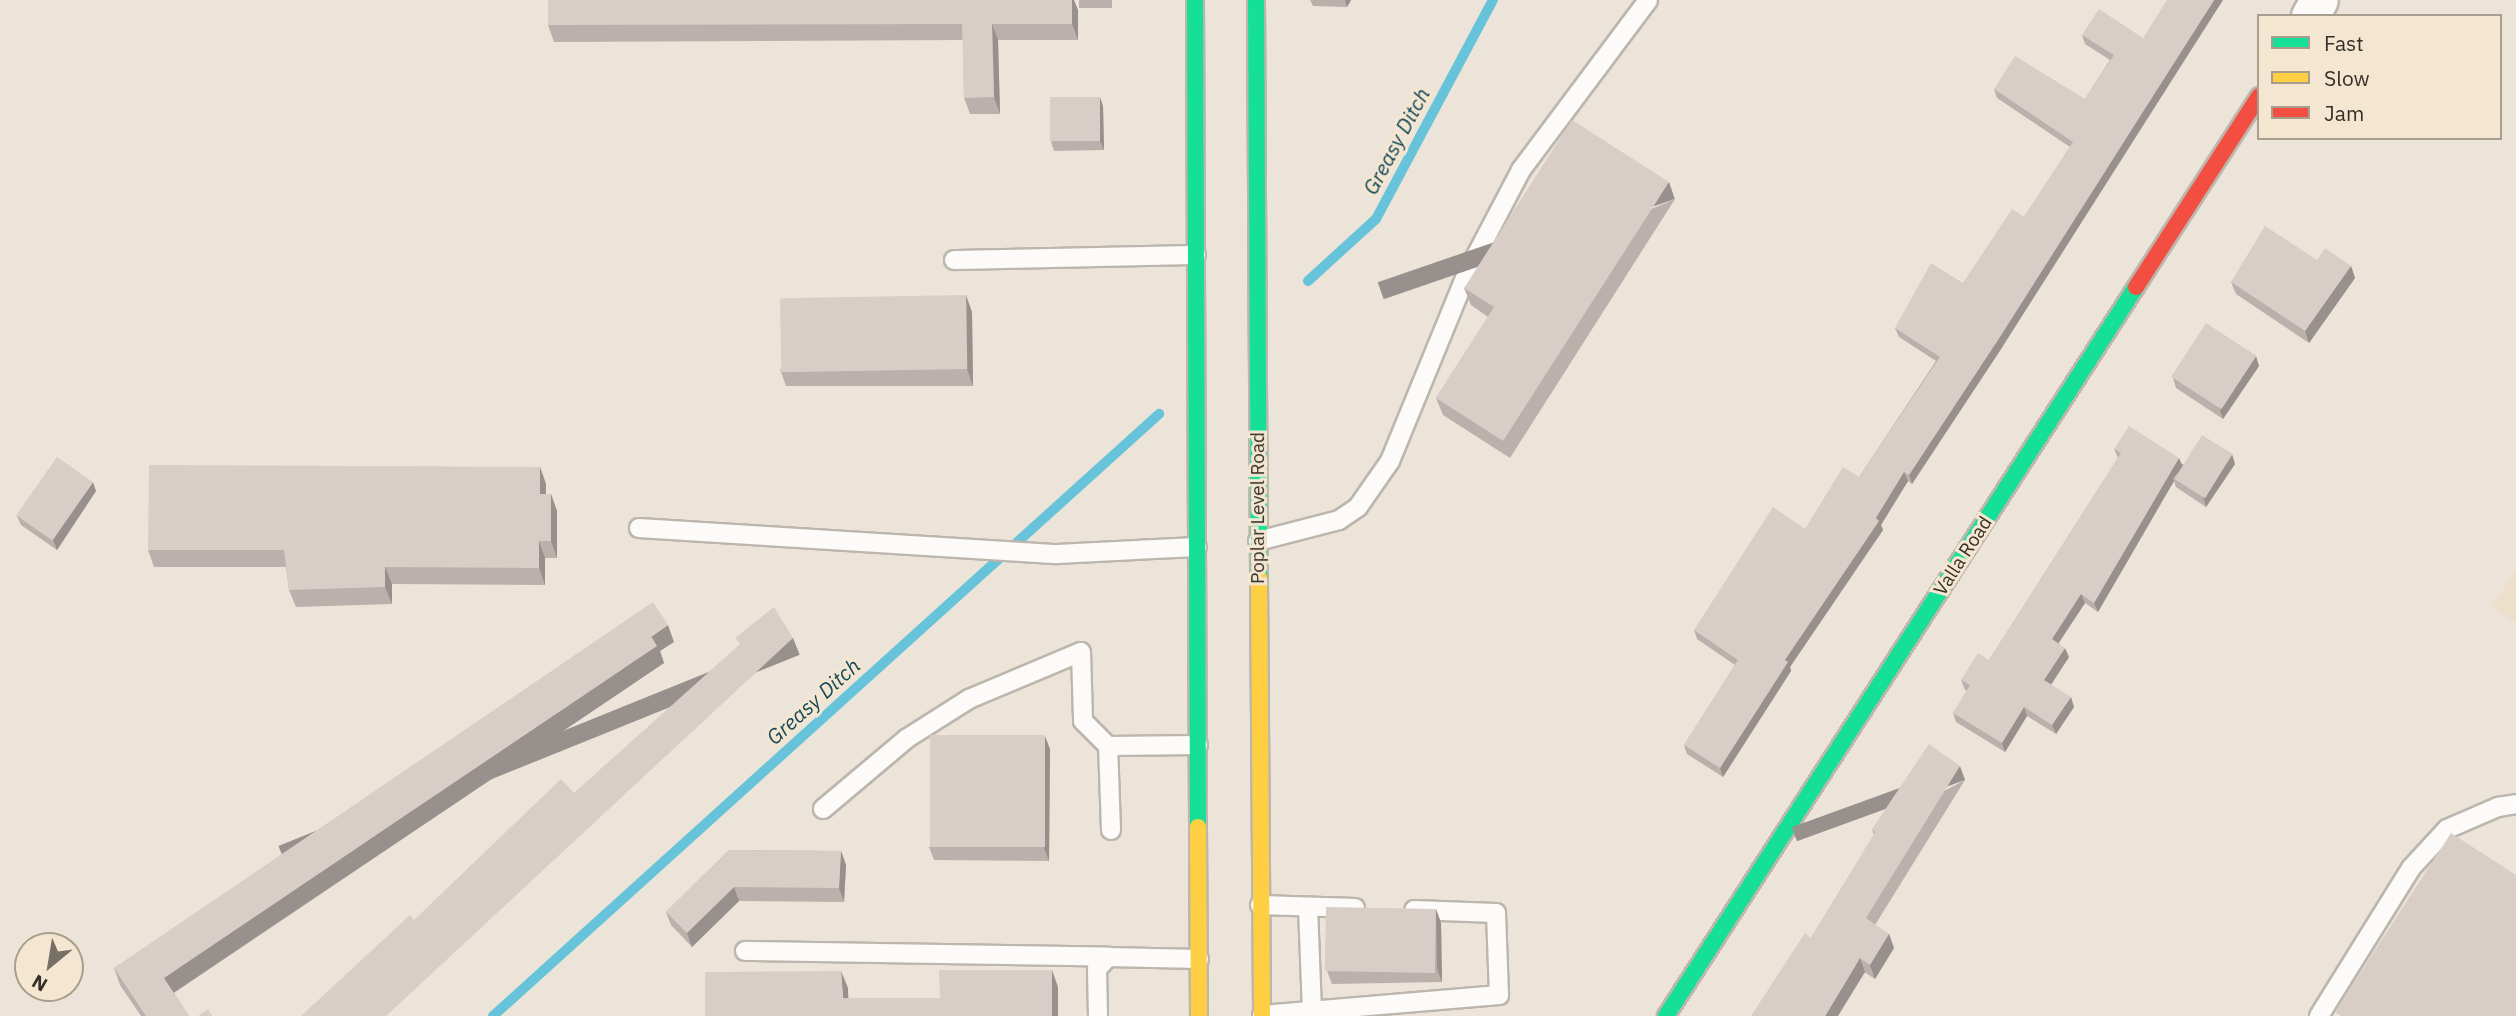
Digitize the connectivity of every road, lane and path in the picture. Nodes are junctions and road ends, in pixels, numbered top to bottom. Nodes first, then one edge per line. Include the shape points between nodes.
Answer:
1 (1195, 0) edge
2 (1256, 0) edge
3 (1648, 0) edge
4 (2257, 99) edge
5 (1196, 255) junction
6 (954, 260) dead end
7 (639, 528) dead end
8 (1258, 541) junction
9 (1197, 547) junction
10 (1198, 745) junction
11 (1108, 746) junction
12 (2516, 804) edge
13 (823, 809) dead end
14 (1111, 830) dead end
15 (1260, 905) junction
16 (1308, 907) junction
17 (745, 951) dead end
18 (1108, 957) junction
19 (1199, 959) junction
20 (1312, 1011) junction
21 (1098, 1016) edge
22 (1199, 1016) edge
23 (1262, 1016) edge
24 (1666, 1016) edge
25 (2319, 1016) edge

1 - 5 main road
2 - 8 main road, Poplar Level Road
3 - 8 lane via 1521,170 1468,271 1390,461 1358,507 1339,520
4 - 24 main road, Valla Road
5 - 6 lane
5 - 9 main road
7 - 9 lane via 1045,553
8 - 15 main road, Poplar Level Road
9 - 10 main road
10 - 11 lane
10 - 19 main road
11 - 13 lane via 1083,721 1080,653 974,695 906,739
11 - 14 lane
12 - 25 lane via 2447,829 2411,868
15 - 16 lane
15 - 23 main road, Poplar Level Road
16 - 20 lane
16 - 20 lane via 1496,913 1499,995
17 - 18 lane
18 - 19 lane
18 - 21 lane via 1097,969
19 - 22 main road
20 - 23 lane

